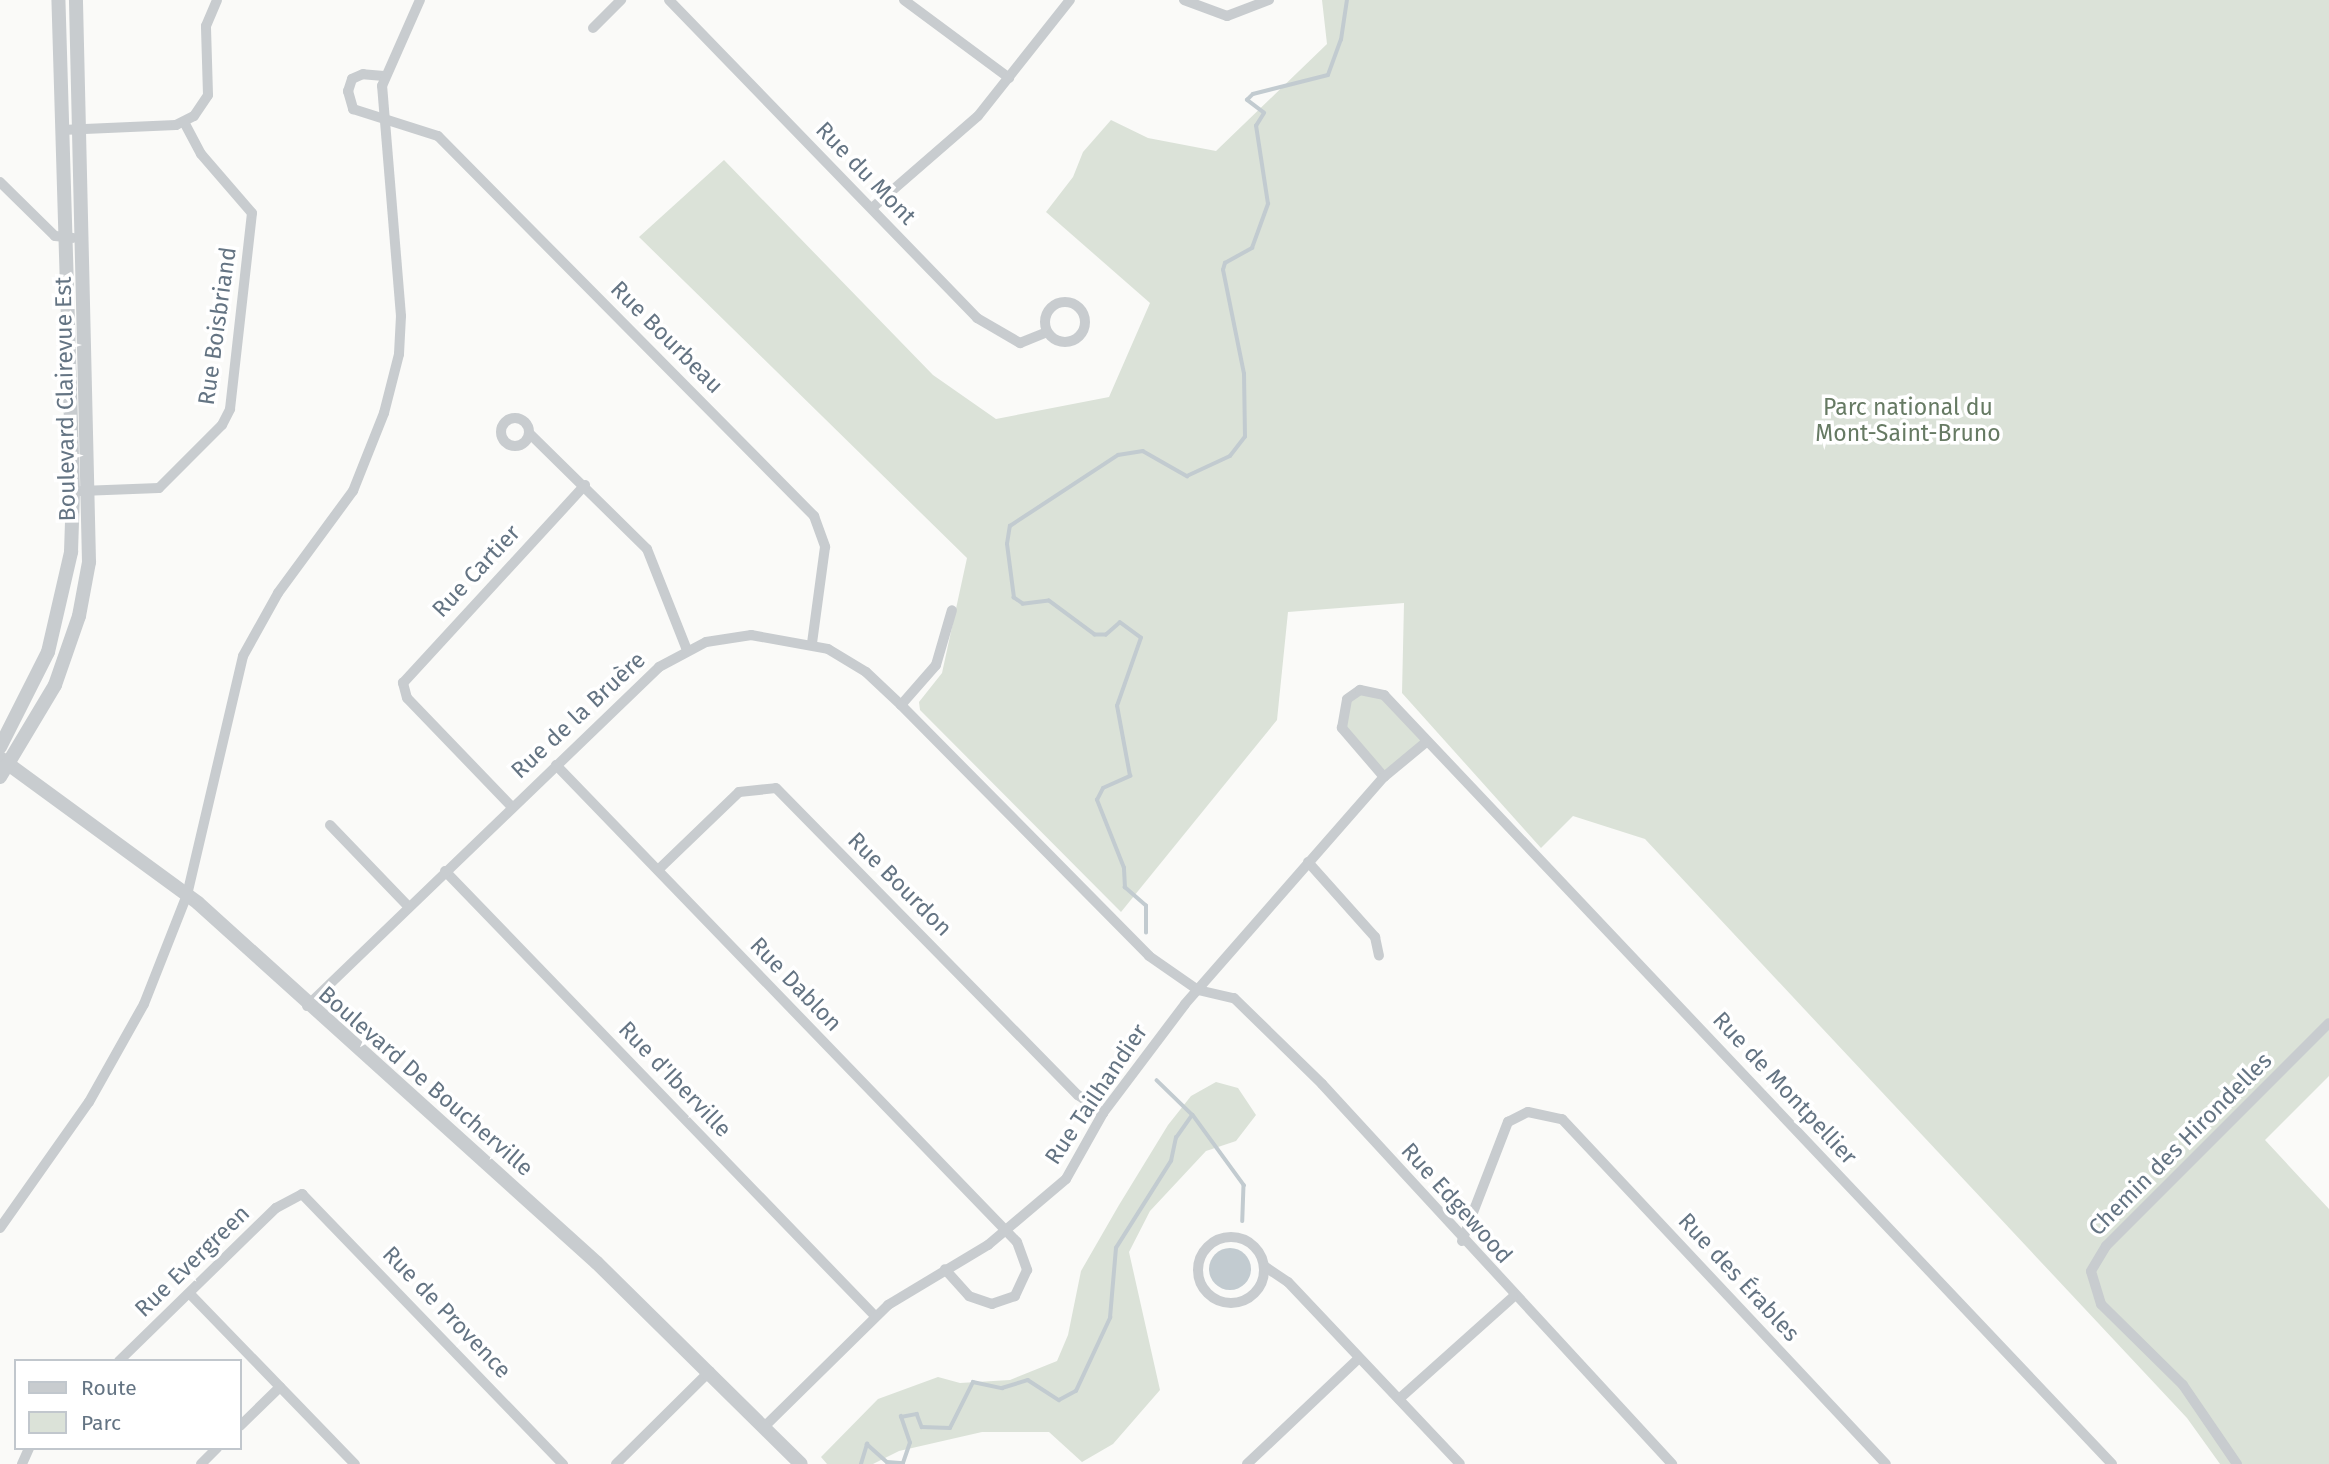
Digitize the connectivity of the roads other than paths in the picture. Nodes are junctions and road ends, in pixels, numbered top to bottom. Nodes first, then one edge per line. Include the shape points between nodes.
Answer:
1 (58, 0) edge
2 (76, 0) edge
3 (217, 0) edge
4 (420, 0) edge
5 (621, 0) edge
6 (669, 0) edge
7 (904, 0) edge
8 (1070, 0) edge
9 (1184, 0) edge
10 (1269, 0) edge
11 (593, 28) dead end
12 (384, 76) junction
13 (1009, 78) junction
14 (383, 121) junction
15 (184, 122) junction
16 (81, 129) junction
17 (62, 130) junction
18 (0, 182) edge
19 (872, 208) junction
20 (66, 238) junction
21 (83, 238) junction
22 (1047, 332) dead end
23 (530, 435) dead end
24 (585, 485) junction
25 (73, 491) junction
26 (91, 491) junction
27 (952, 610) dead end
28 (812, 643) junction
29 (687, 650) junction
30 (901, 705) junction
31 (1425, 743) junction
32 (0, 747) edge
33 (5, 761) edge
34 (556, 765) junction
35 (0, 777) edge
36 (1384, 777) junction
37 (512, 807) junction
38 (330, 825) dead end
39 (1308, 862) junction
40 (658, 870) junction
41 (445, 871) junction
42 (187, 895) junction
43 (408, 906) junction
44 (1379, 956) dead end
45 (1198, 990) junction
46 (307, 1006) junction
47 (2329, 1023) edge
48 (1103, 1112) junction
49 (297, 1194) joint
50 (0, 1228) edge
51 (1006, 1231) junction
52 (1462, 1241) junction
53 (1264, 1266) junction
54 (945, 1269) junction
55 (190, 1293) junction
56 (1513, 1297) junction
57 (875, 1316) junction
58 (1359, 1358) junction
59 (121, 1359) edge
60 (710, 1371) junction
61 (280, 1387) junction
62 (1399, 1399) junction
63 (242, 1424) edge
64 (765, 1426) junction
65 (215, 1450) edge
66 (1258, 1454) junction
67 (201, 1464) edge
68 (355, 1464) edge
69 (563, 1464) edge
70 (616, 1464) edge
71 (801, 1464) edge
72 (1247, 1464) edge
73 (1267, 1464) edge
74 (1460, 1464) edge
75 (1672, 1464) edge
76 (1886, 1464) edge
77 (2112, 1464) edge
78 (2237, 1464) edge

1 - 17 street, Boulevard Clairevue Est
2 - 16 street, Boulevard Clairevue Est
3 - 15 street via 206,26 208,95
4 - 12 street
5 - 11 street
6 - 19 street, Rue du Mont
7 - 13 street
8 - 13 street
9 - 10 street via 1227,16
12 - 14 street
12 - 14 street, Rue Bourbeau via 357,76 348,91 353,109
13 - 19 street via 970,124
14 - 28 street, Rue Bourbeau via 417,126 438,136 814,516 825,547
14 - 42 street via 399,252 401,316 394,379 353,491 278,593 243,656
15 - 16 street
15 - 26 street, Rue Boisbriand via 197,148 252,213 230,409 163,485 146,491
16 - 17 street
16 - 21 street, Boulevard Clairevue Est
17 - 20 street, Boulevard Clairevue Est
18 - 20 street via 55,236
19 - 22 street, Rue du Mont via 993,331 1020,343
20 - 21 street
20 - 25 street, Boulevard Clairevue Est
21 - 26 street, Boulevard Clairevue Est
23 - 24 street
24 - 29 street via 650,555
24 - 37 street, Rue Cartier via 403,688
25 - 26 street, Rue Boisbriand
25 - 32 street, Boulevard Clairevue Est via 68,574 57,625 33,689
26 - 33 street, Boulevard Clairevue Est via 89,562 76,627 50,696
27 - 30 street via 936,665
28 - 29 street, Rue de la Bruère via 751,635
28 - 30 street, Rue de la Bruère via 848,659
29 - 34 street, Rue de la Bruère via 659,667
30 - 45 street, Rue de la Bruère via 1149,956
31 - 36 street, Rue Tailhandier
31 - 36 street, Rue de Montpellier via 1384,695 1353,693 1341,716 1342,728
31 - 77 street, Rue de Montpellier
33 - 35 street, Boulevard Clairevue Est
33 - 42 street, Boulevard De Boucherville
34 - 37 street, Rue de la Bruère
34 - 40 street, Rue Dablon
36 - 39 street, Rue Tailhandier
37 - 41 street, Rue de la Bruère
38 - 43 street
39 - 44 street via 1375,937
39 - 45 street, Rue Tailhandier
40 - 48 street, Rue Bourdon via 739,792 776,788 1079,1095
40 - 51 street, Rue Dablon
41 - 43 street, Rue de la Bruère
41 - 57 street, Rue d'Iberville
42 - 46 street, Boulevard De Boucherville
42 - 50 street via 124,1044
43 - 46 street, Rue de la Bruère
45 - 48 street, Rue Tailhandier
45 - 52 street, Rue Edgewood via 1234,998 1322,1084
46 - 60 street, Boulevard De Boucherville via 574,1242
47 - 78 street, Chemin des Hirondelles via 2106,1246 2091,1271 2101,1304 2183,1385
48 - 51 street, Rue Tailhandier via 1066,1179
49 - 55 street, Rue Evergreen
49 - 69 street, Rue de Provence via 313,1201
51 - 54 street, Rue Tailhandier
51 - 54 street, Rue Dablon via 1027,1265 1024,1284 1011,1298 977,1301
52 - 56 street, Rue Edgewood
52 - 76 street, Rue des Érables via 1508,1122 1528,1112 1562,1119
53 - 53 street via 1254,1245 1233,1236 1211,1242 1197,1272 1205,1291 1233,1303 1259,1287
53 - 58 street via 1288,1282
54 - 57 street, Rue Tailhandier
55 - 59 street, Rue Evergreen
55 - 61 street
56 - 62 street
56 - 75 street, Rue Edgewood
57 - 64 street, Rue Tailhandier
58 - 62 street
58 - 66 street
60 - 64 street, Boulevard De Boucherville
60 - 70 street
61 - 63 street
61 - 68 street
62 - 74 street
64 - 71 street, Boulevard De Boucherville
65 - 67 street
66 - 72 street
66 - 73 street

